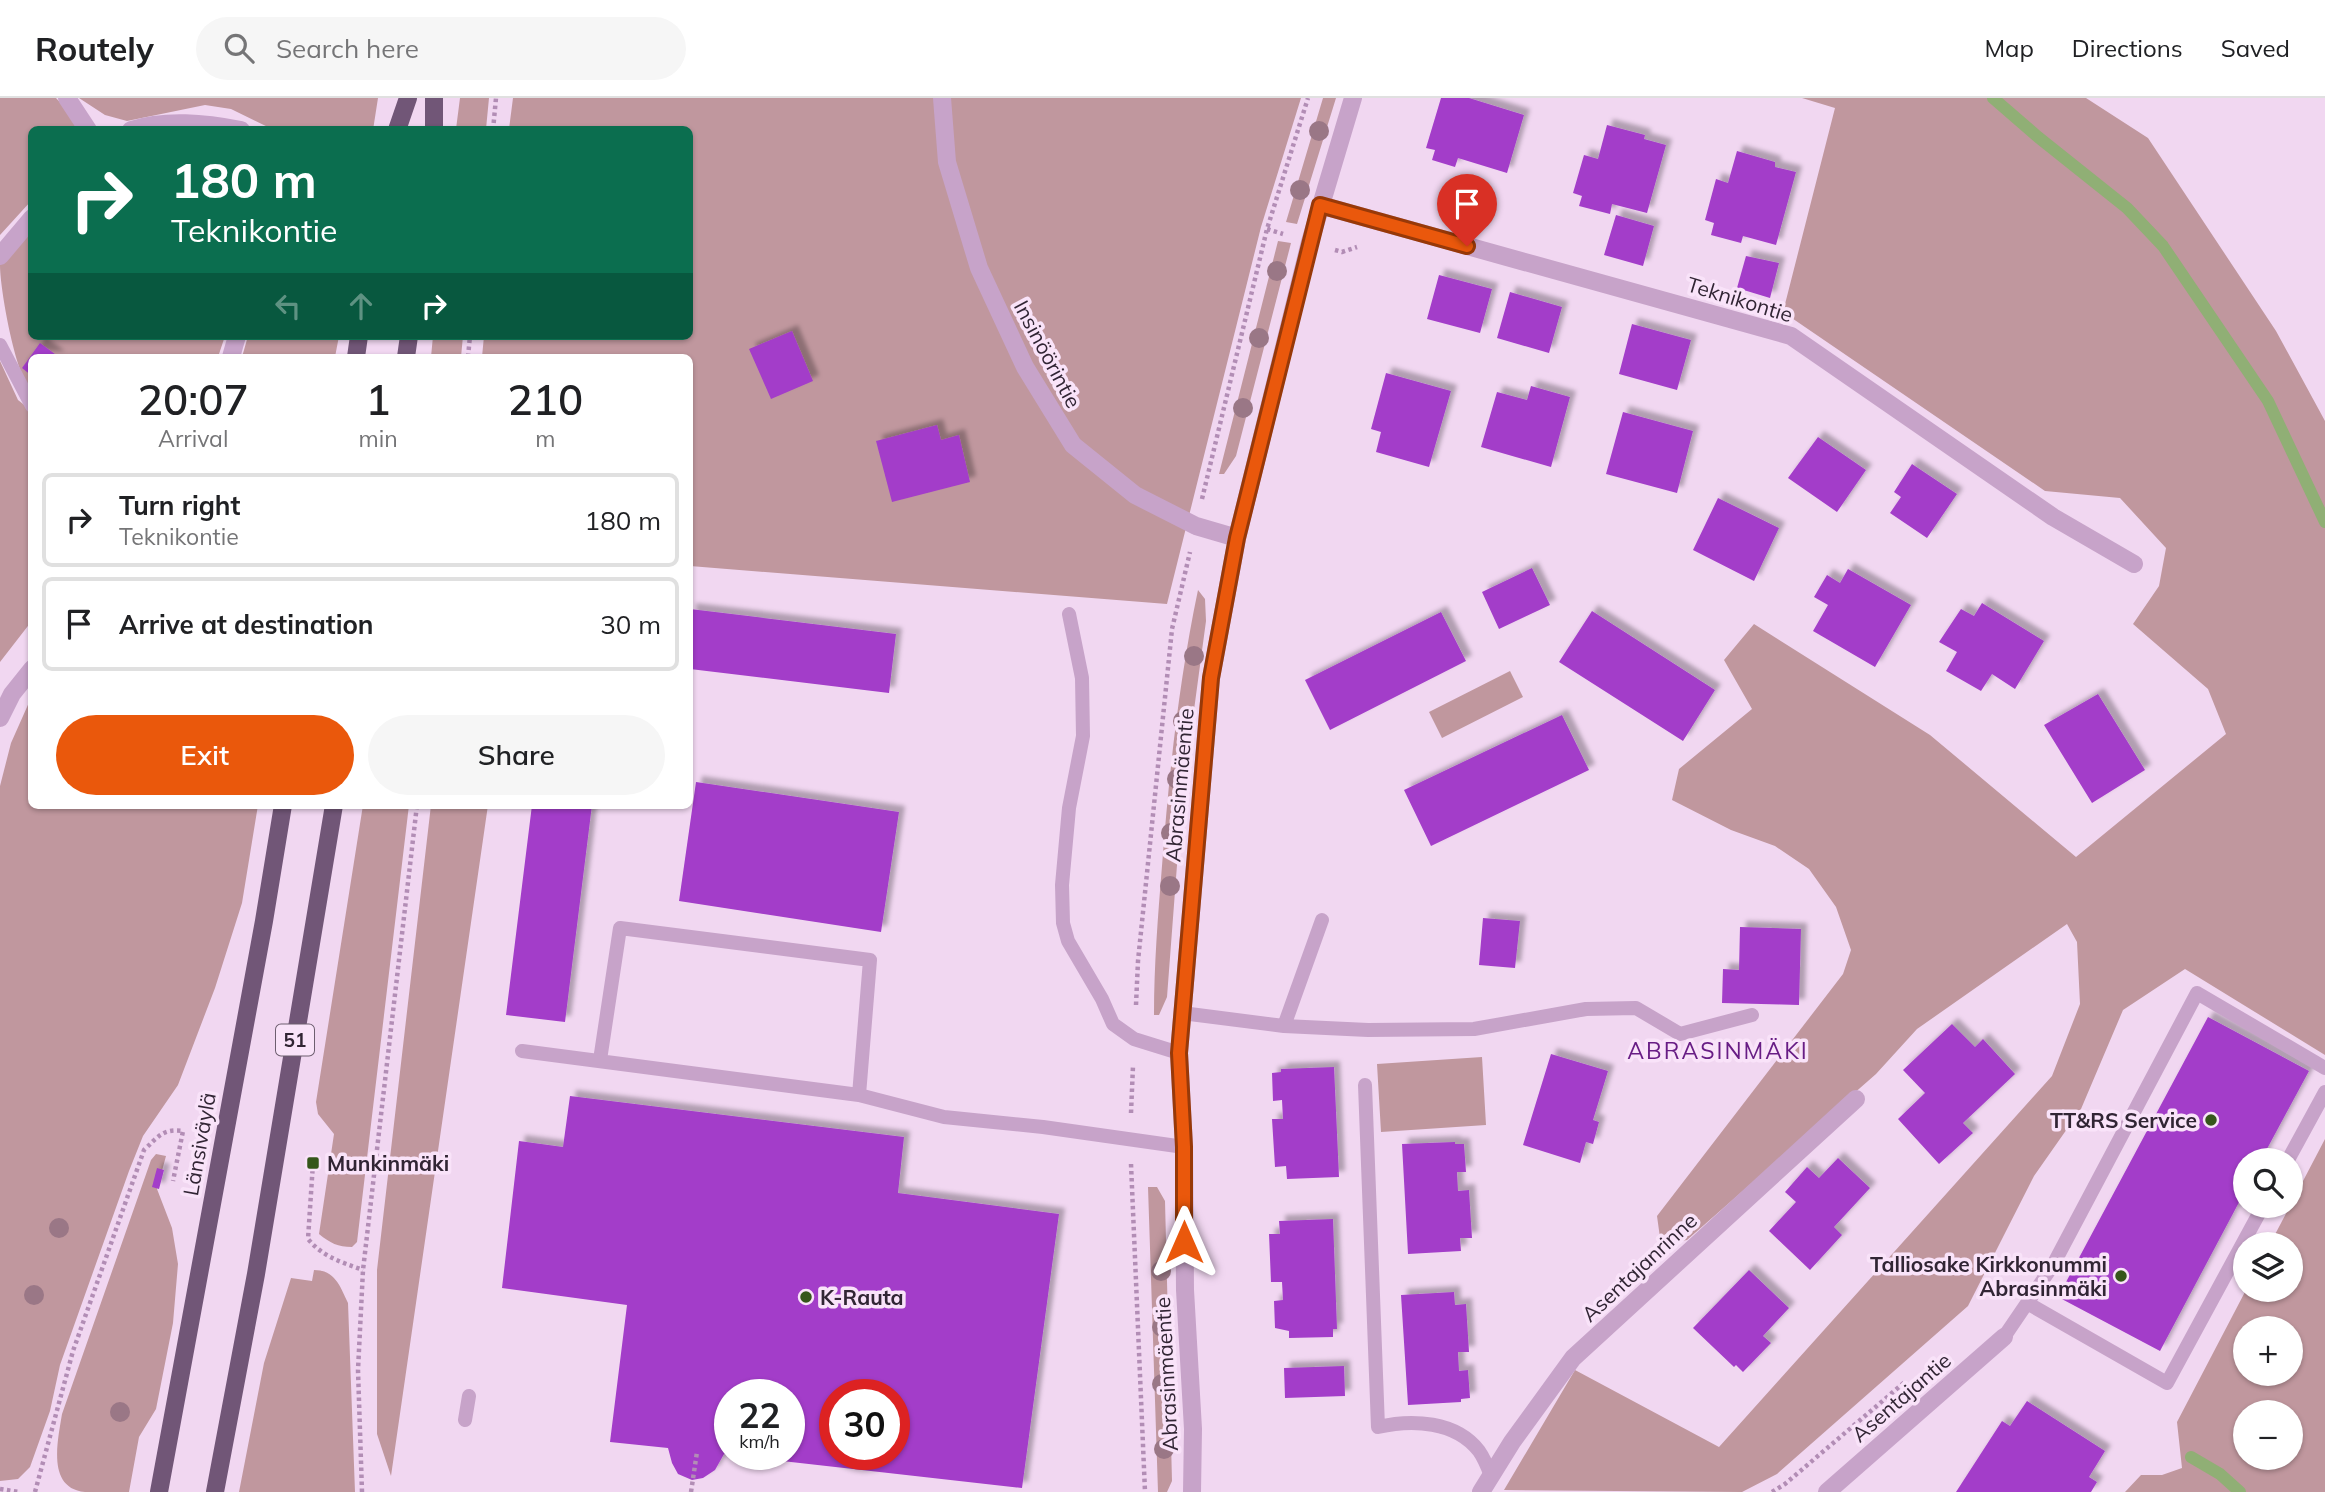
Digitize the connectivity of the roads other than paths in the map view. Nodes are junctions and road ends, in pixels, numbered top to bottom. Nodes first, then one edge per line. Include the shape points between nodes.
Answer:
1 (67, 98) edge
2 (408, 98) edge
3 (434, 98) edge
4 (942, 98) edge
5 (1353, 98) edge
6 (85, 126) edge
7 (142, 126) edge
8 (222, 126) edge
9 (398, 126) edge
10 (434, 126) edge
11 (1320, 205) junction
12 (28, 223) edge
13 (0, 256) edge
14 (0, 345) edge
15 (28, 398) edge
16 (1237, 538) junction
17 (2134, 565) dead end
18 (1069, 614) dead end
19 (28, 674) edge
20 (0, 718) edge
21 (282, 809) edge
22 (333, 809) edge
23 (1322, 920) dead end
24 (1182, 1013) junction
25 (1752, 1015) dead end
26 (1284, 1026) junction
27 (522, 1051) dead end
28 (1179, 1053) junction
29 (600, 1060) junction
30 (2325, 1068) edge
31 (1365, 1085) dead end
32 (2325, 1092) edge
33 (859, 1096) junction
34 (1856, 1099) dead end
35 (1184, 1147) junction
36 (2295, 1148) edge
37 (2256, 1218) edge
38 (2027, 1303) junction
39 (2004, 1337) joint
40 (469, 1396) dead end
41 (465, 1420) dead end
42 (1491, 1476) junction
43 (159, 1492) edge
44 (215, 1492) edge
45 (1192, 1492) edge
46 (1481, 1492) edge
47 (1827, 1492) edge

1 - 6 street
2 - 9 main road
3 - 10 main road
4 - 16 street, Insinöörintie via 947,162 979,268 1025,367 1073,445 1135,495 1196,526
5 - 11 street, Abrasinmäentie
7 - 8 street
11 - 16 street, Abrasinmäentie
11 - 17 street, Teknikontie via 1791,336 2053,517
12 - 13 street
14 - 15 lane
16 - 24 street, Abrasinmäentie via 1211,678
18 - 28 lane via 1082,678 1083,736 1069,808 1063,923 1068,941 1113,1024 1134,1039
19 - 20 street
21 - 43 main road, Länsiväylä / 51
22 - 44 main road, 51
23 - 26 lane
24 - 26 lane
24 - 28 street, Abrasinmäentie
25 - 26 lane via 1680,1034 1636,1008 1586,1009 1474,1028
27 - 29 lane
28 - 35 street, Abrasinmäentie
29 - 33 lane
29 - 33 lane via 620,928 856,958 870,960
30 - 38 lane via 2197,993 2053,1265
31 - 42 lane via 1378,1427 1412,1422 1451,1429 1480,1452
32 - 36 lane
33 - 35 lane via 944,1117
34 - 42 street, Asentajanrinne via 1573,1358
35 - 45 street, Abrasinmäentie
37 - 38 lane via 2167,1383
38 - 39 lane
39 - 47 street, Asentajantie
40 - 41 lane
42 - 46 street, Asentajanrinne

